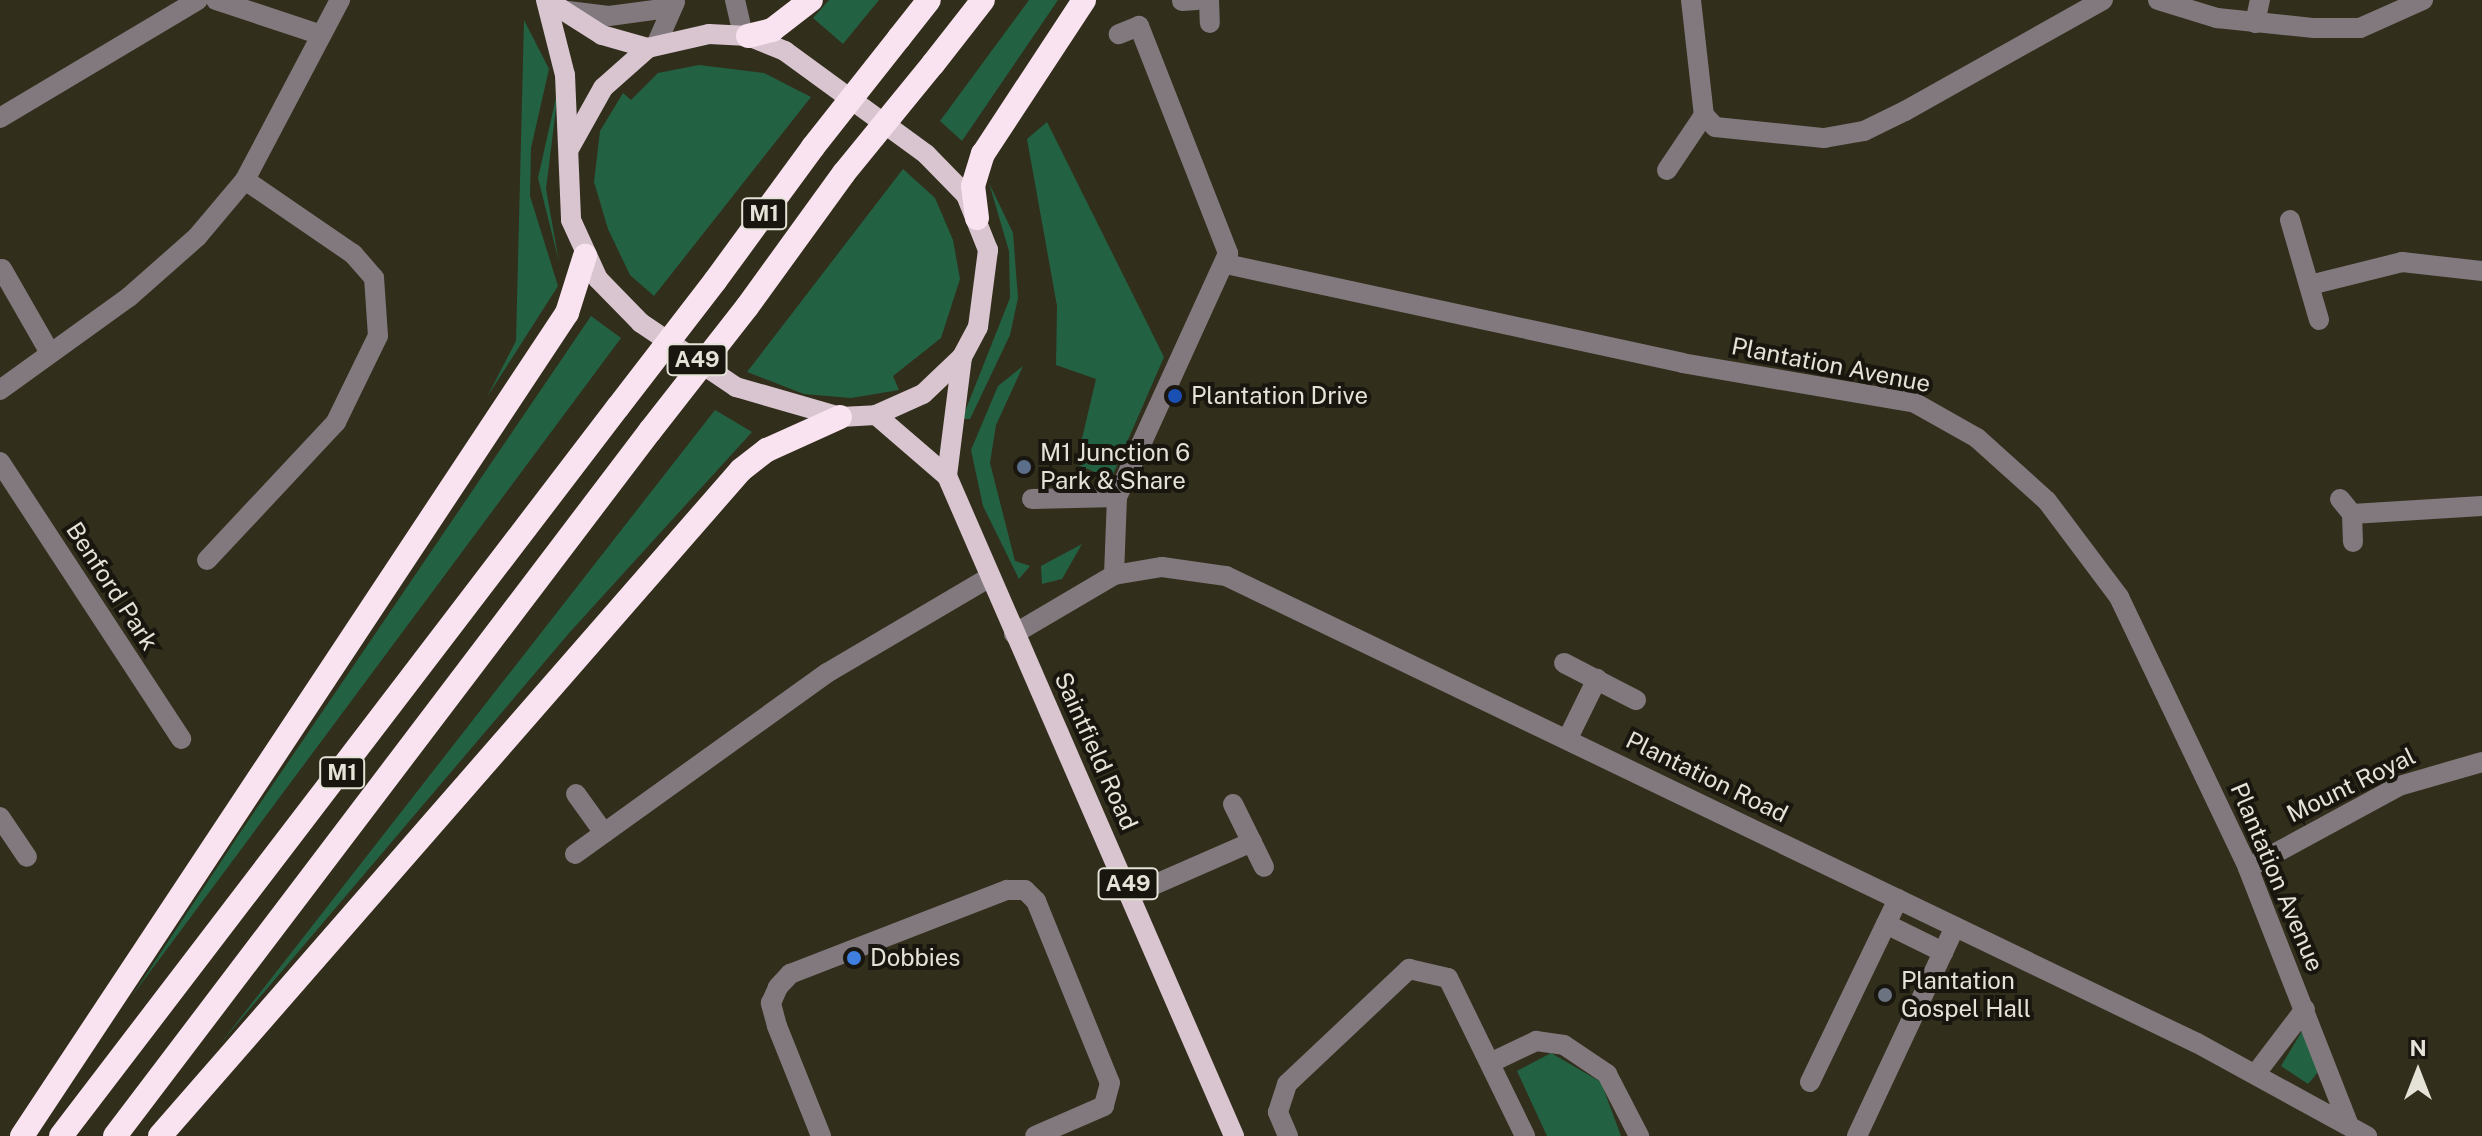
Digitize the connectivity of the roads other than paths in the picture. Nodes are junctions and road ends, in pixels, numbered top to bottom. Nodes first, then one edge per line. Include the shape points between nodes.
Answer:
1 (198, 0) edge
2 (216, 0) edge
3 (340, 0) edge
4 (735, 0) edge
5 (811, 0) edge
6 (929, 0) edge
7 (983, 0) edge
8 (1084, 0) edge
9 (1197, 0) edge
10 (1209, 0) edge
11 (1691, 0) edge
12 (2103, 0) edge
13 (2158, 0) edge
14 (2260, 0) edge
15 (2423, 0) edge
16 (1182, 1) edge
17 (551, 3) edge
18 (673, 4) edge
19 (1210, 23) dead end
20 (2255, 23) junction
21 (318, 34) junction
22 (1119, 34) dead end
23 (745, 35) junction
24 (652, 46) junction
25 (1704, 115) junction
26 (0, 118) edge
27 (570, 147) junction
28 (1667, 170) dead end
29 (245, 180) junction
30 (977, 218) junction
31 (2290, 220) dead end
32 (585, 256) junction
33 (1226, 264) junction
34 (2, 269) edge
35 (2482, 271) edge
36 (2310, 285) junction
37 (2319, 320) dead end
38 (49, 351) junction
39 (962, 357) junction
40 (0, 390) edge
41 (876, 415) junction
42 (840, 417) junction
43 (0, 462) edge
44 (947, 476) junction
45 (1117, 497) junction
46 (1032, 499) dead end
47 (2482, 506) edge
48 (2353, 542) dead end
49 (207, 560) dead end
50 (1114, 575) junction
51 (988, 578) junction
52 (1014, 634) junction
53 (1564, 663) dead end
54 (1597, 679) junction
55 (1636, 700) dead end
56 (1568, 738) junction
57 (181, 739) dead end
58 (2482, 762) edge
59 (576, 794) dead end
60 (1233, 804) dead end
61 (0, 817) edge
62 (604, 833) junction
63 (1252, 842) junction
64 (575, 854) dead end
65 (27, 857) dead end
66 (1264, 867) dead end
67 (2248, 868) junction
68 (1133, 894) junction
69 (1898, 899) junction
70 (1886, 924) junction
71 (1955, 927) junction
72 (1943, 952) junction
73 (2305, 1009) junction
74 (1492, 1062) junction
75 (2257, 1072) junction
76 (1810, 1082) dead end
77 (2348, 1123) junction
78 (1640, 1134) edge
79 (22, 1136) edge
80 (61, 1136) edge
81 (115, 1136) edge
82 (160, 1136) edge
83 (821, 1136) edge
84 (1035, 1136) edge
85 (1232, 1136) edge
86 (1288, 1136) edge
87 (1525, 1136) edge
88 (1857, 1136) edge
89 (2367, 1136) edge

1 - 26 street via 182,3
2 - 21 street
3 - 21 street
4 - 23 street
5 - 23 highway via 772,30
6 - 80 highway, M1, bridge
7 - 81 highway, M1, bridge via 844,173
8 - 30 highway via 983,154 973,186
9 - 16 street
10 - 19 street
11 - 25 street
12 - 25 street via 1864,131 1824,138 1733,132
13 - 20 street
14 - 20 street
15 - 20 street via 2360,28
17 - 18 street via 609,16
17 - 24 main road via 602,35
17 - 27 main road, A49 via 565,75
18 - 24 street
21 - 29 street
22 - 33 street via 1139,26 1227,242
23 - 24 main road
23 - 30 main road, A49 via 814,67 926,154
24 - 27 main road, A49 via 603,88
25 - 28 street
27 - 32 main road, A49 via 565,181
29 - 38 street via 163,267
29 - 49 street via 353,254 374,278 378,336 336,422
30 - 39 main road, A49 via 988,250 989,288
31 - 36 street
32 - 42 main road, A49 via 641,323 736,387
32 - 79 highway via 567,313
33 - 45 street
33 - 67 street, Plantation Avenue via 1936,411 2047,501 2103,570
34 - 38 street
35 - 36 street via 2402,262
36 - 37 street
38 - 40 street
39 - 41 main road, A49 via 923,394
39 - 44 main road, Saintfield Road / A49
41 - 42 main road, A49
41 - 44 main road, Saintfield Road / A49
42 - 82 highway via 767,450 741,470
43 - 57 street, Benford Park
44 - 51 main road, Saintfield Road / A49
45 - 46 street
45 - 50 street
47 - 48 street via 2346,506
50 - 52 street, Plantation Road
50 - 56 street, Plantation Road via 1162,567 1226,576
51 - 52 main road, Saintfield Road / A49
51 - 62 street via 861,651
52 - 68 main road, Saintfield Road / A49
53 - 54 street
54 - 55 street
54 - 56 street
56 - 69 street, Plantation Road
58 - 67 street, Mount Royal via 2399,786
59 - 62 street
60 - 63 street
61 - 65 street
62 - 64 street
63 - 66 street
63 - 68 street
67 - 73 street, Plantation Avenue
68 - 85 main road, Saintfield Road / A49
69 - 70 street
69 - 71 street, Plantation Road
70 - 72 street
70 - 76 street
71 - 72 street
71 - 75 street, Plantation Road
72 - 88 street
73 - 75 street
73 - 77 street, Plantation Avenue
74 - 78 street via 1536,1041 1564,1045 1607,1074
74 - 86 street via 1448,978 1409,969 1287,1084 1278,1112
74 - 87 street
75 - 77 street, Plantation Road
77 - 89 street, Plantation Road
83 - 84 street via 777,1026 771,1003 778,987 790,974 1007,890 1025,890 1110,1083 1104,1106

